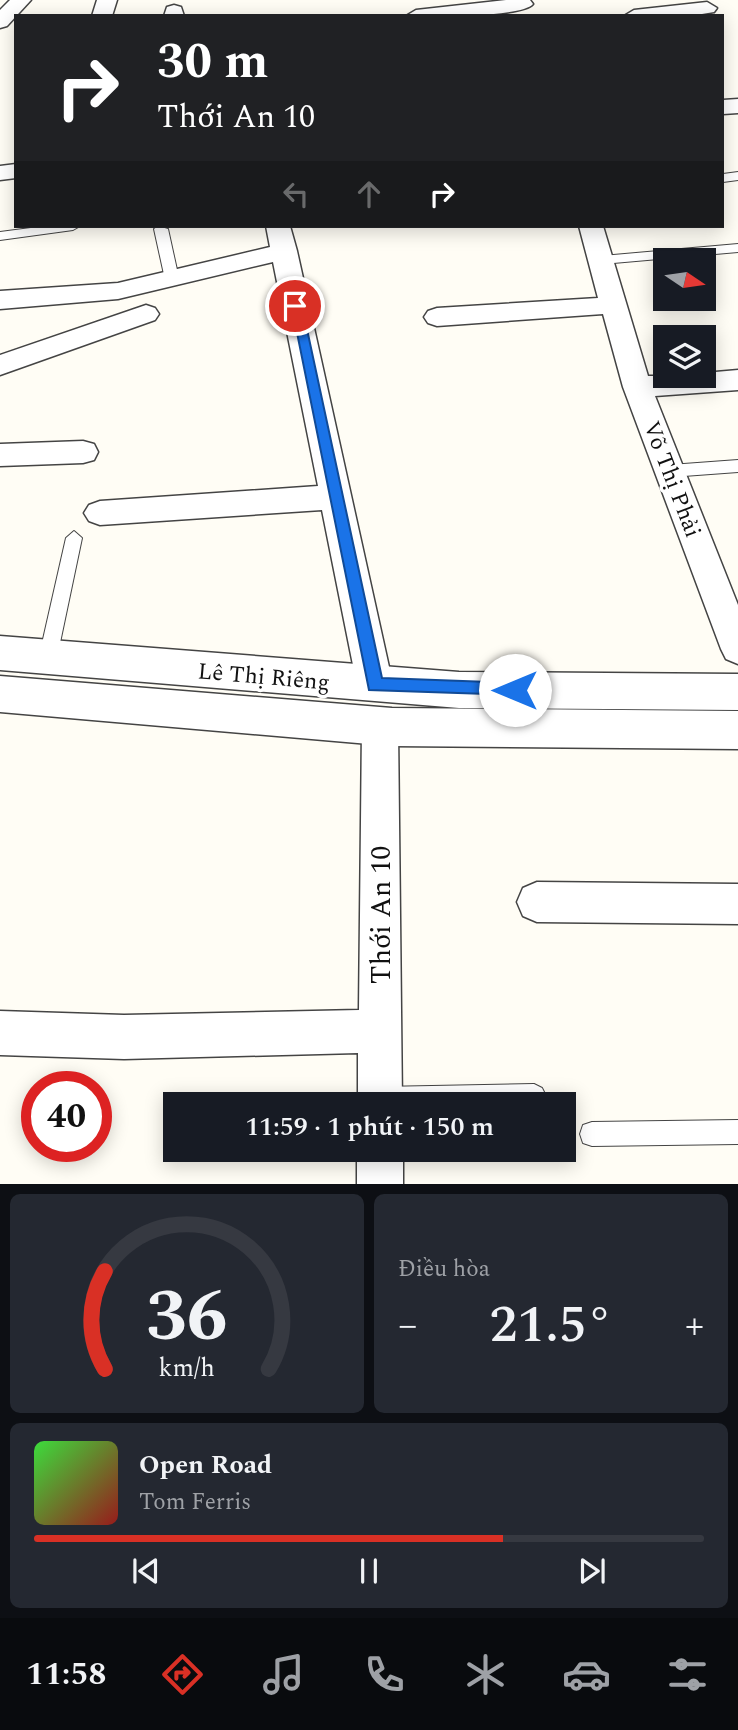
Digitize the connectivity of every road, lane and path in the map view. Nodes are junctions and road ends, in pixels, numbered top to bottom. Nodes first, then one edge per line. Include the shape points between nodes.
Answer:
1 (21, 0) edge
2 (523, 7) edge
3 (707, 8) dead end
4 (440, 14) edge
5 (652, 14) edge
6 (0, 22) edge
7 (58, 228) edge
8 (592, 228) edge
9 (161, 229) dead end
10 (282, 232) edge
11 (0, 236) edge
12 (738, 248) edge
13 (602, 260) junction
14 (172, 279) junction
15 (0, 300) edge
16 (615, 305) junction
17 (146, 314) dead end
18 (437, 317) dead end
19 (0, 365) edge
20 (738, 380) edge
21 (637, 387) junction
22 (83, 452) dead end
23 (0, 455) edge
24 (738, 466) edge
25 (670, 471) junction
26 (336, 497) junction
27 (100, 513) dead end
28 (74, 538) dead end
29 (738, 649) edge
30 (0, 653) edge
31 (48, 657) junction
32 (375, 685) junction
33 (738, 692) edge
34 (0, 694) edge
35 (380, 727) junction
36 (738, 730) edge
37 (537, 902) dead end
38 (738, 904) edge
39 (380, 1031) junction
40 (0, 1033) edge
41 (380, 1092) edge
42 (738, 1132) edge
43 (592, 1134) dead end
44 (380, 1162) edge
45 (380, 1184) edge

1 - 6 street
2 - 4 street
3 - 5 street
7 - 11 lane
8 - 13 street, Võ Thị Phải
9 - 14 lane
10 - 14 street
10 - 26 street
12 - 13 lane
13 - 16 street, Võ Thị Phải
14 - 15 street via 118,291
16 - 18 street
16 - 21 street, Võ Thị Phải
17 - 19 street
20 - 21 street
21 - 25 street, Võ Thị Phải
22 - 23 street
24 - 25 lane
25 - 29 street, Võ Thị Phải
26 - 27 street
26 - 32 street
28 - 31 lane
30 - 31 street, Lê Thị Riêng
31 - 32 street, Lê Thị Riêng
32 - 33 street, Lê Thị Riêng
34 - 35 street, Lê Thị Riêng
35 - 36 street, Lê Thị Riêng
35 - 39 street, Thới An 10
37 - 38 street
39 - 40 street via 124,1037
39 - 41 street, Thới An 10
42 - 43 lane
44 - 45 street

